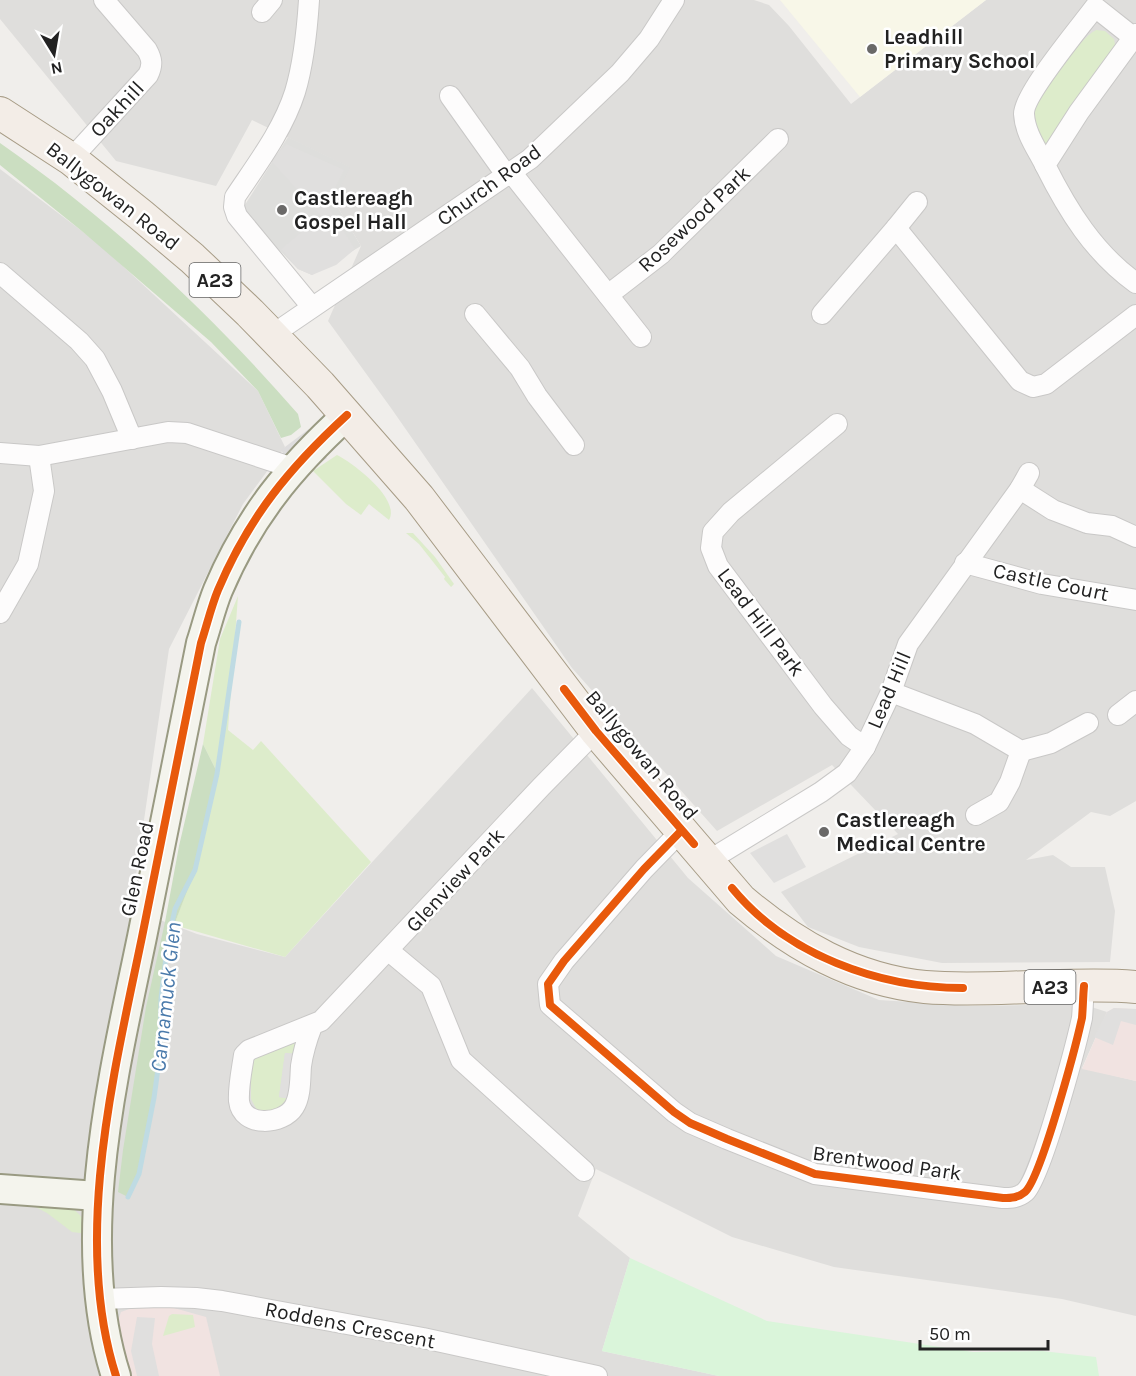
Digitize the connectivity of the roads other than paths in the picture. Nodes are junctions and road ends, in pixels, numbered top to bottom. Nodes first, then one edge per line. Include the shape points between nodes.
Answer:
1 (104, 0) edge
2 (309, 0) edge
3 (674, 0) edge
4 (1135, 35) edge
5 (450, 96) dead end
6 (0, 113) edge
7 (778, 139) dead end
8 (71, 159) junction
9 (1045, 165) junction
10 (509, 174) junction
11 (917, 202) dead end
12 (896, 228) junction
13 (0, 273) edge
14 (1134, 277) edge
15 (608, 295) junction
16 (312, 307) junction
17 (475, 314) dead end
18 (822, 314) dead end
19 (1136, 315) edge
20 (272, 335) junction
21 (641, 337) dead end
22 (347, 415) junction
23 (837, 424) dead end
24 (132, 439) junction
25 (574, 445) dead end
26 (0, 453) edge
27 (39, 456) junction
28 (293, 468) junction
29 (1136, 537) edge
30 (966, 563) junction
31 (1136, 600) edge
32 (0, 613) edge
33 (891, 692) junction
34 (1136, 701) edge
35 (1118, 715) dead end
36 (1088, 723) dead end
37 (596, 731) junction
38 (865, 747) junction
39 (1021, 752) junction
40 (976, 815) dead end
41 (681, 831) junction
42 (708, 861) junction
43 (389, 951) junction
44 (1084, 986) junction
45 (1136, 987) edge
46 (312, 1026) junction
47 (584, 1171) dead end
48 (0, 1189) edge
49 (98, 1196) junction
50 (101, 1299) junction
51 (116, 1376) edge
52 (597, 1376) edge

1 - 8 street, Oakhill via 147,50 152,67
2 - 16 street via 295,94 273,140 235,197 234,207 237,216
3 - 10 street, Church Road via 649,39 620,73 530,159
4 - 9 street
4 - 9 street via 1095,7 1037,84 1023,111 1027,130
5 - 10 street
6 - 8 main road, Ballygowan Road / A23
7 - 15 street, Rosewood Park via 661,254
8 - 20 main road, Ballygowan Road / A23 via 192,258
9 - 14 street via 1076,221 1108,261
10 - 15 street
10 - 16 street, Church Road
11 - 12 street
12 - 18 street
12 - 19 street via 1020,381 1033,387 1046,384
13 - 24 street via 80,341 95,359
15 - 21 street
16 - 20 street, Church Road
17 - 25 street via 520,368
20 - 22 main road, Ballygowan Road / A23
22 - 28 street, Glen Road
22 - 37 main road, Ballygowan Road / A23 via 419,498
23 - 38 street, Lead Hill Park via 731,512 713,532 711,548 718,566 823,706 849,736
24 - 27 street
24 - 28 street via 168,432 187,433
26 - 27 street
27 - 32 street via 44,491 28,564
28 - 49 street, Glen Road via 238,547 217,592 201,643 121,1039
29 - 30 street, Lead Hill via 1112,526 1087,523 1053,510 1024,481
30 - 31 street, Castle Court via 1042,584
30 - 33 street, Lead Hill via 908,644
33 - 38 street, Lead Hill
33 - 39 street via 975,724
34 - 35 street
36 - 39 street via 1051,743
37 - 41 main road, Ballygowan Road / A23
37 - 43 street, Glenview Park
38 - 42 street, Lead Hill via 847,773 821,792
39 - 40 street via 999,802
41 - 42 main road, Ballygowan Road / A23
41 - 44 street, Brentwood Park via 564,961 548,984 550,1005 690,1123 783,1162 815,1174 1003,1198 1024,1193 1039,1168 1065,1082 1082,1018
42 - 44 main road, Ballygowan Road / A23 via 741,900 768,923 823,957 857,971 925,987
43 - 46 street, Glenview Park via 335,1008
43 - 47 street via 431,986 461,1060
44 - 45 main road, Ballygowan Road / A23
46 - 46 street, Glenview Park via 256,1046 244,1055 239,1102 250,1117 274,1121 295,1106
48 - 49 street
49 - 50 street, Glen Road
50 - 51 street, Glen Road
50 - 52 street, Roddens Crescent via 222,1301 423,1338

